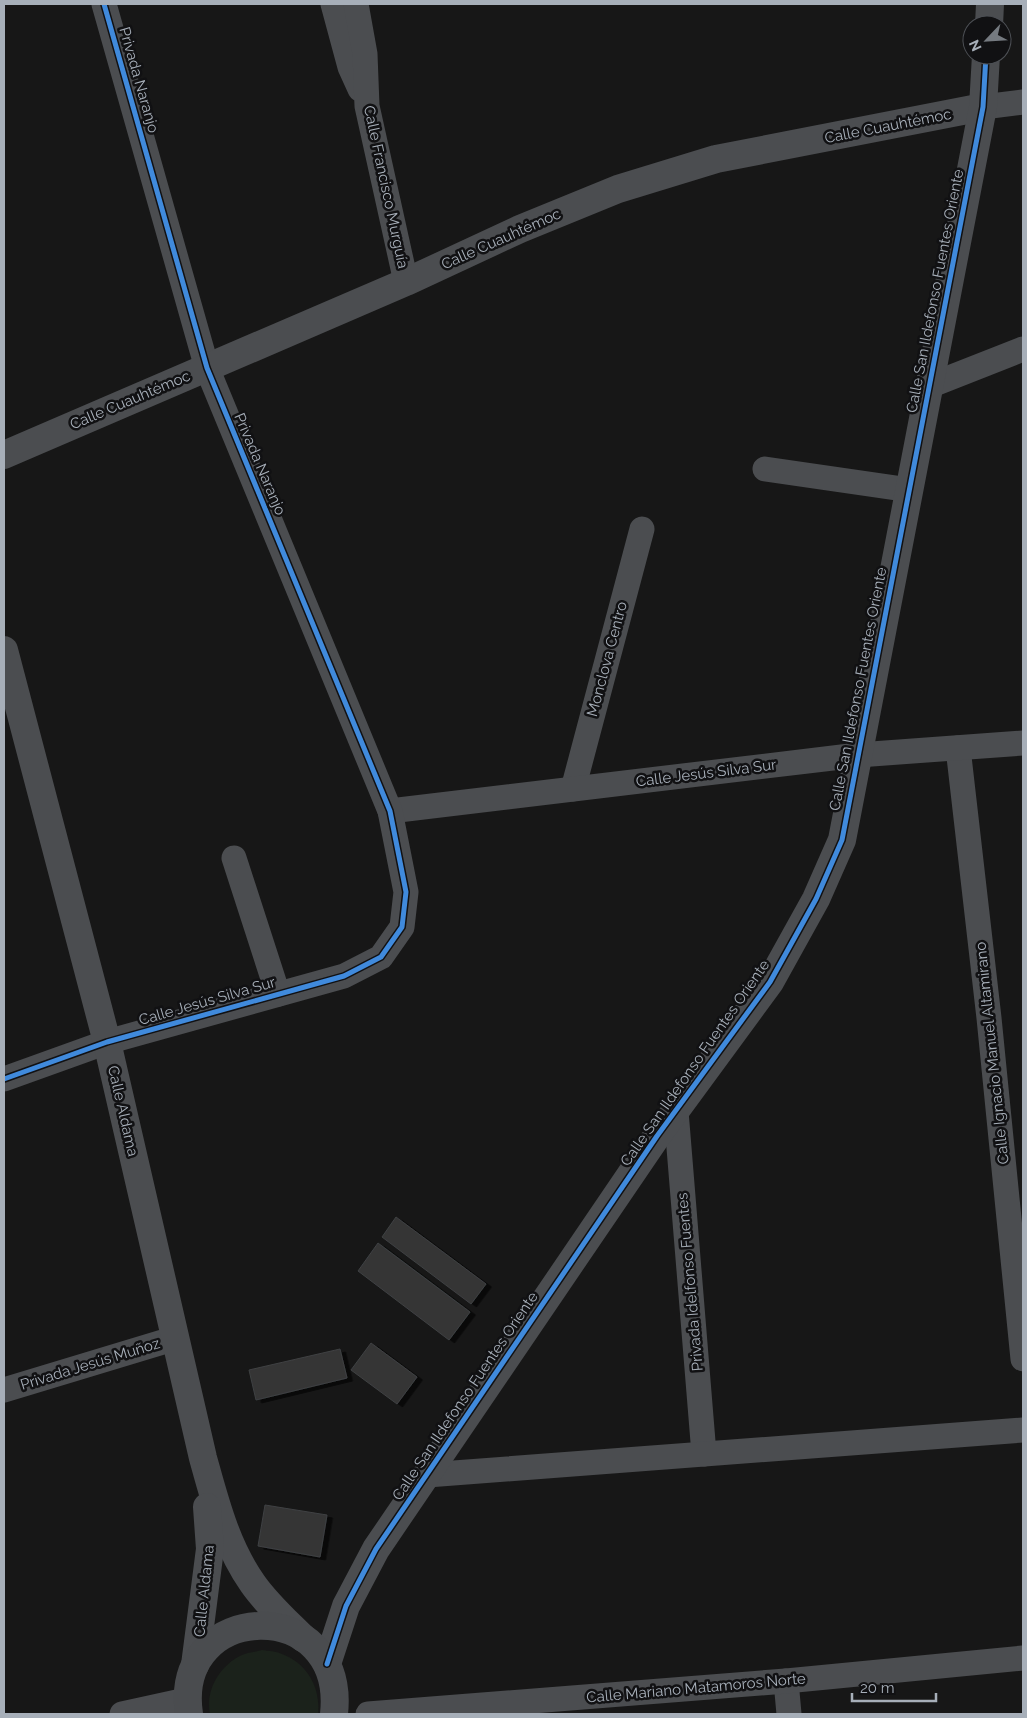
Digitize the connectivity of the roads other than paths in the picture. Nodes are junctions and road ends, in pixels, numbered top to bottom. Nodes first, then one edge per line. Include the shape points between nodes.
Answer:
1 (104, 4) edge
2 (332, 4) edge
3 (356, 4) edge
4 (985, 65) edge
5 (1023, 102) edge
6 (367, 106) junction
7 (983, 107) junction
8 (406, 282) junction
9 (1023, 348) edge
10 (206, 368) junction
11 (929, 386) junction
12 (4, 455) edge
13 (765, 469) dead end
14 (910, 490) junction
15 (642, 529) dead end
16 (4, 650) edge
17 (1023, 743) edge
18 (958, 748) junction
19 (858, 755) junction
20 (573, 789) junction
21 (390, 811) junction
22 (234, 858) dead end
23 (402, 927) joint
24 (278, 994) junction
25 (107, 1042) junction
26 (4, 1079) edge
27 (676, 1111) junction
28 (1017, 1233) edge
29 (176, 1338) junction
30 (1023, 1359) edge
31 (4, 1390) edge
32 (1023, 1430) edge
33 (704, 1454) junction
34 (203, 1458) junction
35 (427, 1475) junction
36 (303, 1638) junction
37 (1023, 1658) edge
38 (327, 1664) junction
39 (195, 1665) junction
40 (786, 1681) junction
41 (188, 1707) edge
42 (122, 1714) edge
43 (334, 1714) edge
44 (368, 1714) edge
45 (789, 1714) edge

1 - 10 street, Privada Naranjo
2 - 6 street via 350,67
3 - 6 street, Calle Francisco Murguía via 365,54
4 - 7 street, Calle San Ildefonso Fuentes Oriente
5 - 7 street, Calle Cuauhtémoc
6 - 8 street, Calle Francisco Murguía
7 - 8 street, Calle Cuauhtémoc via 716,159 618,189 520,229
7 - 11 street, Calle San Ildefonso Fuentes Oriente
8 - 10 street, Calle Cuauhtémoc
9 - 11 street
10 - 12 street, Calle Cuauhtémoc
10 - 21 street, Privada Naranjo
11 - 14 street, Calle San Ildefonso Fuentes Oriente
13 - 14 street
14 - 19 street, Calle San Ildefonso Fuentes Oriente
15 - 20 street, Monclova Centro
16 - 25 street, Calle Aldama
17 - 18 street, Calle Jesús Silva Sur
18 - 19 street, Calle Jesús Silva Sur
18 - 28 street, Calle Ignacio Manuel Altamirano
19 - 20 street, Calle Jesús Silva Sur
19 - 27 street, Calle San Ildefonso Fuentes Oriente via 842,840 816,899 770,982
20 - 21 street, Calle Jesús Silva Sur
21 - 23 street, Privada Naranjo via 406,892
22 - 24 street
23 - 24 street, Calle Jesús Silva Sur via 381,957 344,976
24 - 25 street, Calle Jesús Silva Sur
25 - 26 street, Calle Jesús Silva Sur
25 - 29 street, Calle Aldama
27 - 33 street, Privada Idelfonso Fuentes
27 - 35 street, Calle San Ildefonso Fuentes Oriente
28 - 30 street, Calle Ignacio Manuel Altamirano
29 - 31 street, Privada Jesús Muñoz
29 - 34 street, Calle Aldama
32 - 33 street
33 - 35 street
34 - 36 street, Calle Aldama via 235,1555 269,1604
34 - 39 street, Calle Aldama via 210,1549
35 - 38 street, Calle San Ildefonso Fuentes Oriente via 376,1549 346,1606
36 - 38 main road
36 - 39 main road via 287,1629 251,1625 218,1638
37 - 40 street, Calle Mariano Matamoros Norte
38 - 43 main road via 333,1682
39 - 41 main road via 189,1682
40 - 44 street, Calle Mariano Matamoros Norte
40 - 45 street
41 - 42 street

